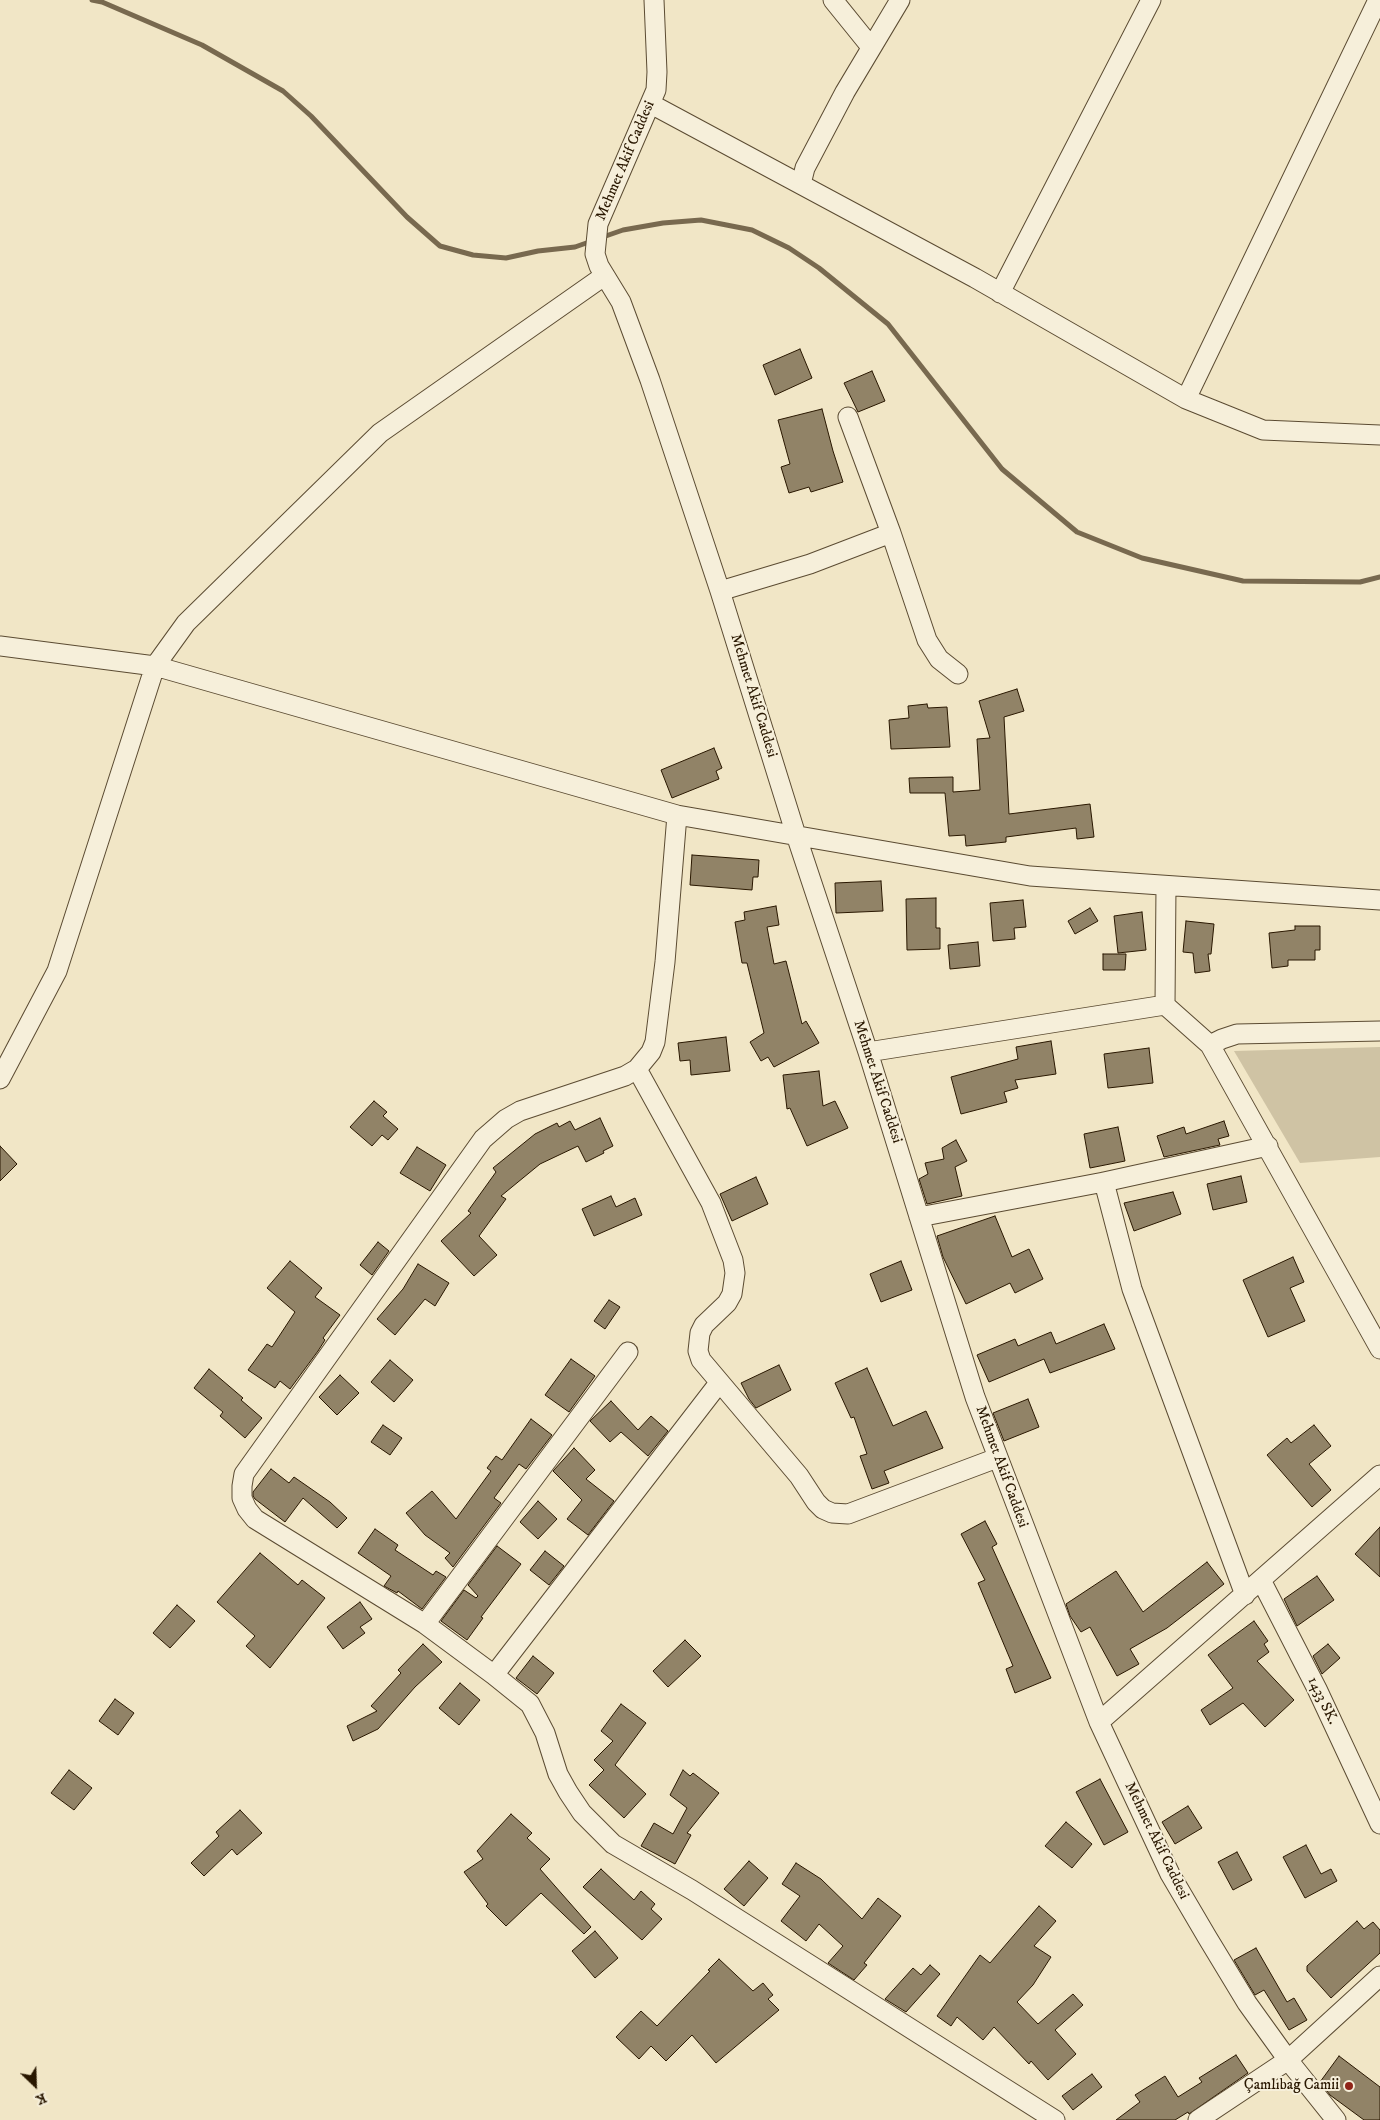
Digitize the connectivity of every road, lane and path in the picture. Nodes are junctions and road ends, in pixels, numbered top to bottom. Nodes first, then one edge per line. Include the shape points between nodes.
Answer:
1 (654, 0) edge
2 (833, 0) edge
3 (900, 0) edge
4 (1150, 0) edge
5 (1378, 0) edge
6 (871, 47) junction
7 (651, 104) junction
8 (800, 184) junction
9 (604, 276) junction
10 (1000, 293) junction
11 (1186, 399) junction
12 (848, 417) dead end
13 (1380, 435) edge
14 (891, 534) junction
15 (720, 591) junction
16 (0, 646) edge
17 (155, 666) junction
18 (958, 674) dead end
19 (677, 814) junction
20 (796, 835) junction
21 (1166, 886) junction
22 (1380, 900) edge
23 (1166, 1005) junction
24 (1380, 1031) edge
25 (1210, 1046) junction
26 (868, 1052) junction
27 (637, 1069) junction
28 (0, 1080) edge
29 (1268, 1146) junction
30 (1104, 1182) junction
31 (919, 1216) junction
32 (1380, 1349) edge
33 (628, 1352) dead end
34 (719, 1383) junction
35 (997, 1458) junction
36 (1380, 1475) edge
37 (1261, 1580) junction
38 (1245, 1595) junction
39 (424, 1624) junction
40 (494, 1675) junction
41 (1099, 1722) junction
42 (1380, 1824) edge
43 (1380, 1976) edge
44 (1288, 2060) junction
45 (1055, 2120) edge
46 (1198, 2120) edge
47 (1336, 2120) edge

1 - 7 street, Mehmet Akif Caddesi via 658,72
2 - 6 street
3 - 6 street
4 - 10 street
5 - 11 street
6 - 8 street via 814,151
7 - 8 street
7 - 9 street, Mehmet Akif Caddesi via 604,207 596,233 595,254
8 - 10 street
9 - 15 street, Mehmet Akif Caddesi via 621,302 638,346
9 - 17 street via 380,433 186,623
10 - 11 street
11 - 13 street via 1263,430
12 - 14 street
14 - 15 street via 810,564
14 - 18 street via 932,650 947,668
15 - 20 street, Mehmet Akif Caddesi
16 - 17 street
17 - 19 street
17 - 28 street via 57,972
19 - 20 street
19 - 27 street via 655,1042
20 - 21 street via 1030,876
20 - 26 street, Mehmet Akif Caddesi
21 - 22 street
21 - 23 street
23 - 25 street
23 - 26 street
24 - 25 street via 1238,1034
25 - 29 street
26 - 31 street, Mehmet Akif Caddesi
27 - 34 street via 711,1203 733,1260 736,1272 732,1294 727,1304 704,1325 698,1342 702,1360
27 - 39 street via 625,1076 520,1111 483,1139 244,1474 242,1498 255,1519
29 - 30 street
29 - 32 street
30 - 31 street
30 - 38 street via 1132,1289
31 - 35 street, Mehmet Akif Caddesi
33 - 39 street
34 - 35 street via 799,1476 816,1502 832,1514 848,1514
34 - 40 street
35 - 41 street, Mehmet Akif Caddesi
36 - 37 street
37 - 38 street
37 - 42 street, 1433 SK. via 1317,1689
38 - 41 street
39 - 40 street
40 - 45 street via 530,1704 568,1792 582,1813 613,1844 701,1896
41 - 44 street, Mehmet Akif Caddesi via 1170,1874 1247,2003
43 - 44 street
44 - 46 street
44 - 47 street, Mehmet Akif Caddesi

